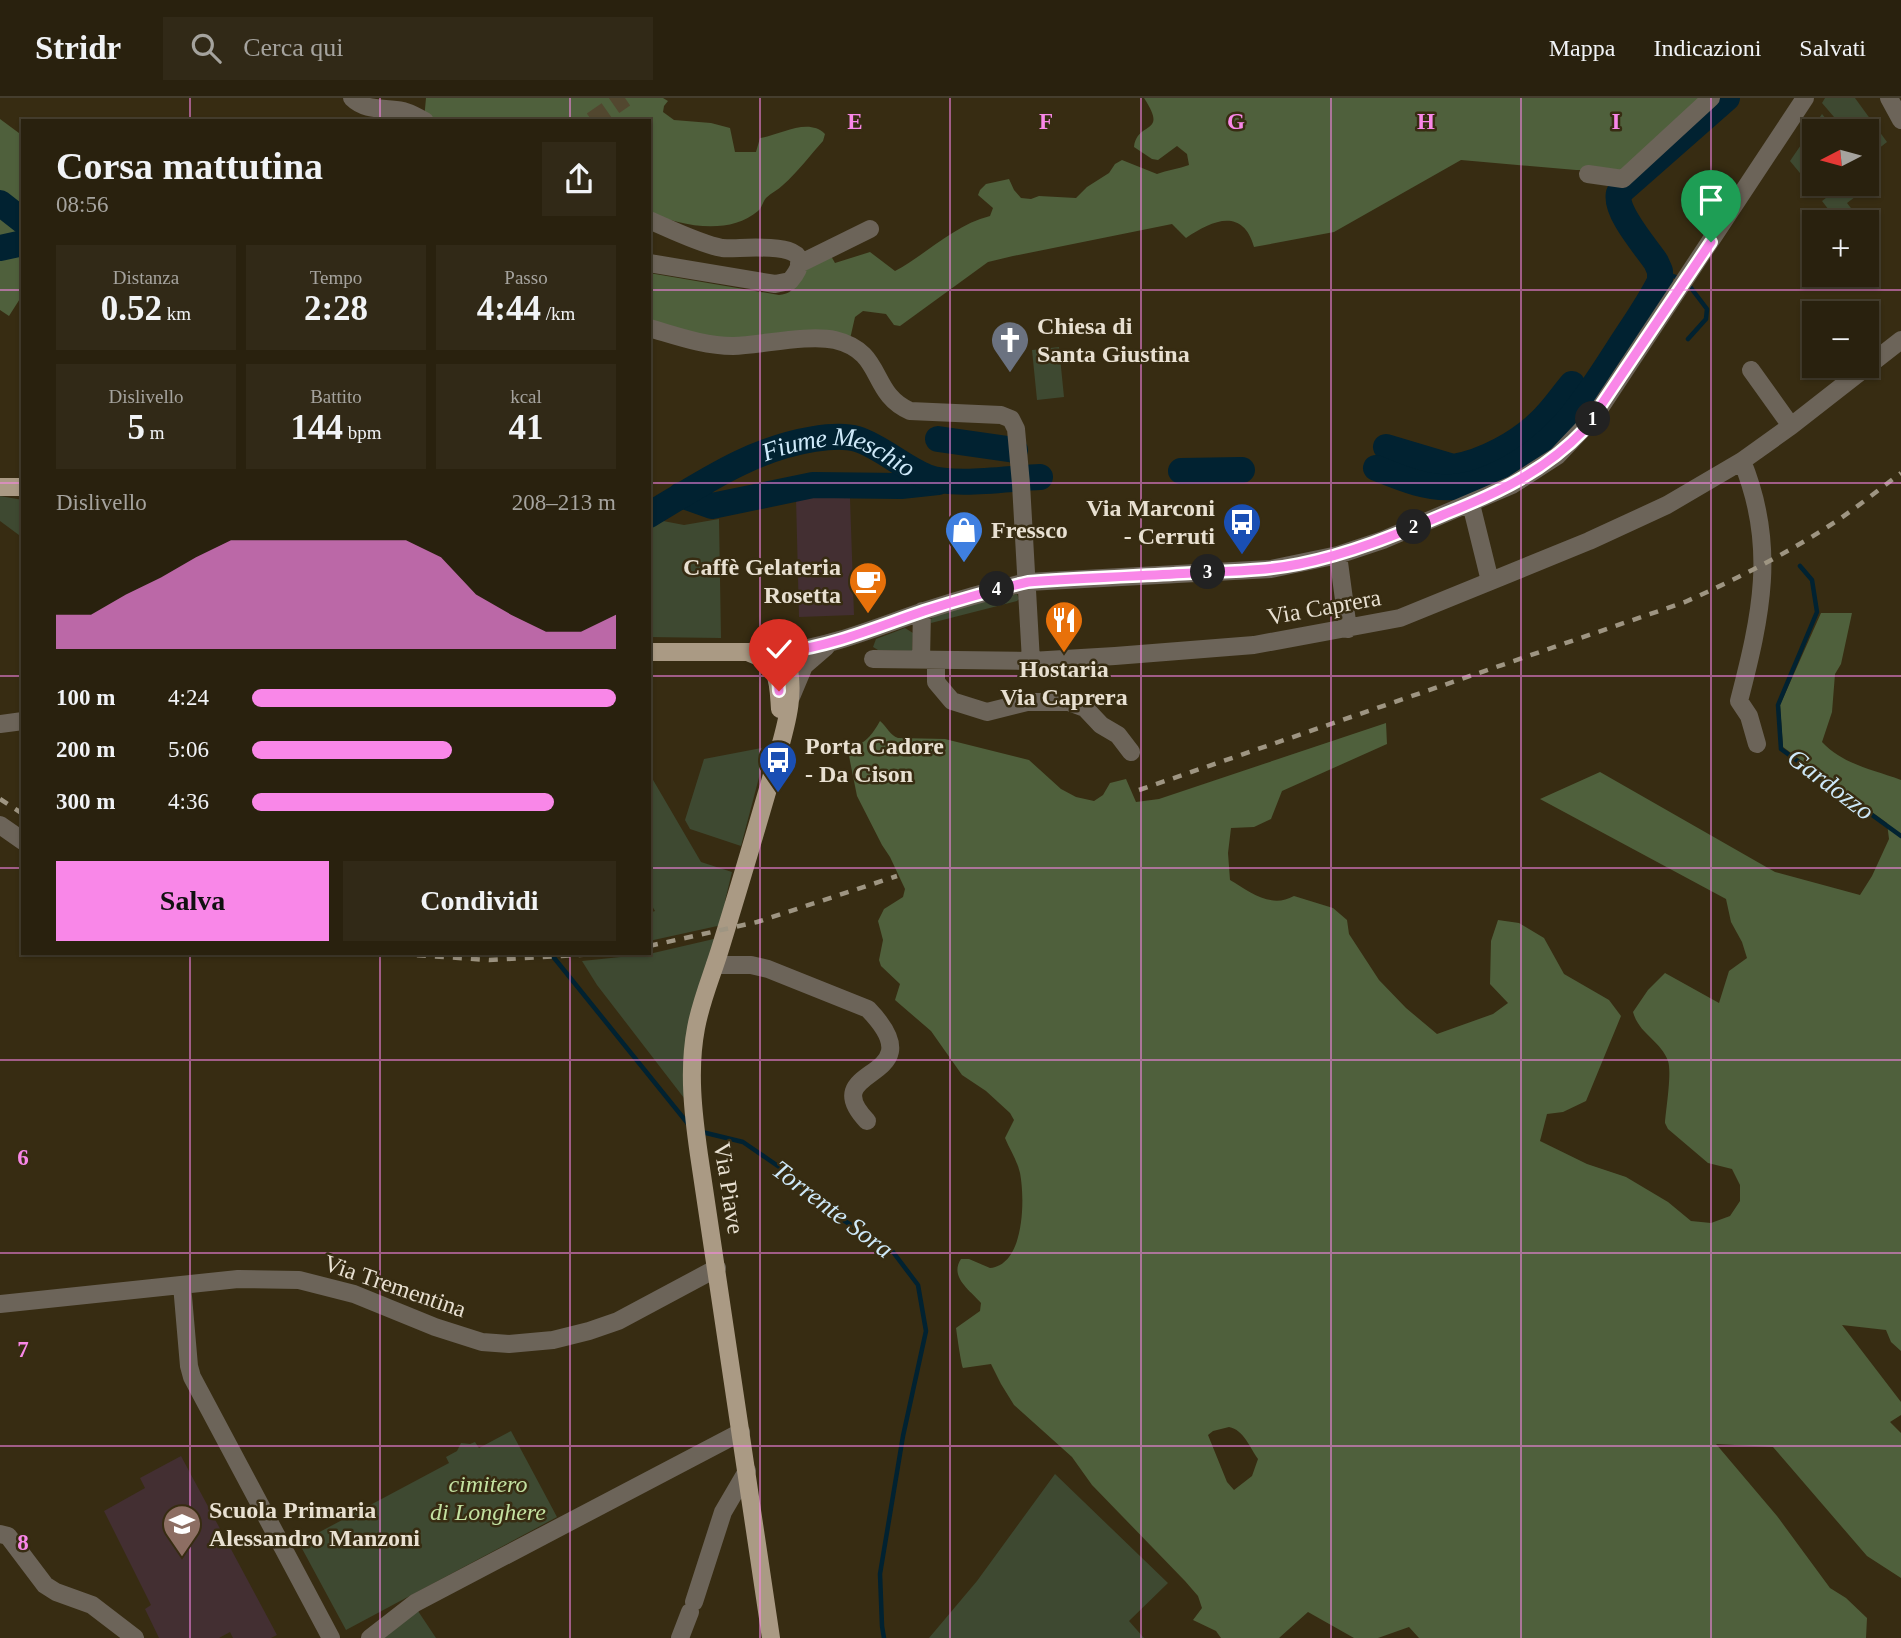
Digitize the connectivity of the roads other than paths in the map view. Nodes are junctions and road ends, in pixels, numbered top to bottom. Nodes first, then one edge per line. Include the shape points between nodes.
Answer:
1 (352, 98) edge
2 (1711, 98) edge
3 (1805, 98) edge
4 (1889, 98) edge
5 (420, 119) edge
6 (1901, 120) edge
7 (1588, 174) dead end
8 (651, 221) edge
9 (870, 229) dead end
10 (651, 263) edge
11 (799, 264) junction
12 (651, 329) edge
13 (1901, 340) edge
14 (1751, 370) dead end
15 (1791, 426) junction
16 (1745, 458) junction
17 (1471, 504) junction
18 (1338, 555) junction
19 (1490, 581) junction
20 (1028, 582) junction
21 (922, 611) junction
22 (1348, 629) junction
23 (832, 643) junction
24 (651, 652) edge
25 (784, 652) junction
26 (749, 653) junction
27 (873, 659) dead end
28 (929, 660) junction
29 (1031, 661) junction
30 (778, 684) junction
31 (790, 701) junction
32 (21, 721) edge
33 (0, 724) edge
34 (1757, 744) dead end
35 (1131, 752) dead end
36 (777, 755) junction
37 (0, 825) edge
38 (21, 840) edge
39 (715, 965) junction
40 (867, 1121) dead end
41 (717, 1268) junction
42 (182, 1285) junction
43 (0, 1304) edge
44 (741, 1432) junction
45 (747, 1471) junction
46 (0, 1534) edge
47 (135, 1638) edge
48 (331, 1638) edge
49 (370, 1638) edge
50 (680, 1638) edge
51 (771, 1638) edge

1 - 5 street via 370,108 400,110
2 - 7 street via 1623,179
3 - 17 street via 1585,429 1531,474
4 - 6 street
8 - 11 street via 721,248 784,248 795,254
9 - 11 street
10 - 11 street via 775,284 790,281
12 - 20 street via 709,345 834,340 864,354 886,394 910,411 1011,418 1016,429
13 - 15 street, Via Caprera
14 - 15 street
15 - 16 street, Via Caprera
16 - 19 street, Via Caprera via 1635,521
16 - 34 street via 1765,561 1763,591 1739,701
17 - 18 street
17 - 19 street
18 - 20 street via 1271,569
18 - 22 street
19 - 22 street, Via Caprera via 1400,618
20 - 21 street
20 - 29 street
21 - 23 street
21 - 28 street
22 - 29 street, Via Caprera via 1254,645
23 - 25 street
23 - 31 street via 804,666
24 - 26 main road
25 - 26 main road
25 - 30 street, Via Piave
25 - 31 main road, Via Piave via 790,667
26 - 30 main road via 770,664
27 - 28 street, Via Caprera
28 - 29 street, Via Caprera
28 - 35 street via 936,682 952,701 987,712 1027,702 1069,702 1085,708
30 - 36 main road, Via Piave
31 - 36 main road, Via Piave
32 - 33 street
36 - 39 main road, Via Piave
37 - 38 street
39 - 40 street via 768,969 868,1009 877,1018 891,1043 890,1058 856,1086 852,1095 855,1109
39 - 41 main road, Via Piave via 696,1025 692,1069 693,1108
41 - 42 street, Via Trementina via 618,1321 553,1340 509,1344 482,1342 354,1294 299,1280 238,1279
41 - 44 main road, Via Piave
42 - 43 street, Via Trementina
42 - 48 street via 192,1377
44 - 45 main road, Via Piave
44 - 49 street via 415,1603
45 - 50 street via 723,1512
45 - 51 main road, Via Piave
46 - 47 street via 8,1536 45,1585 92,1605

